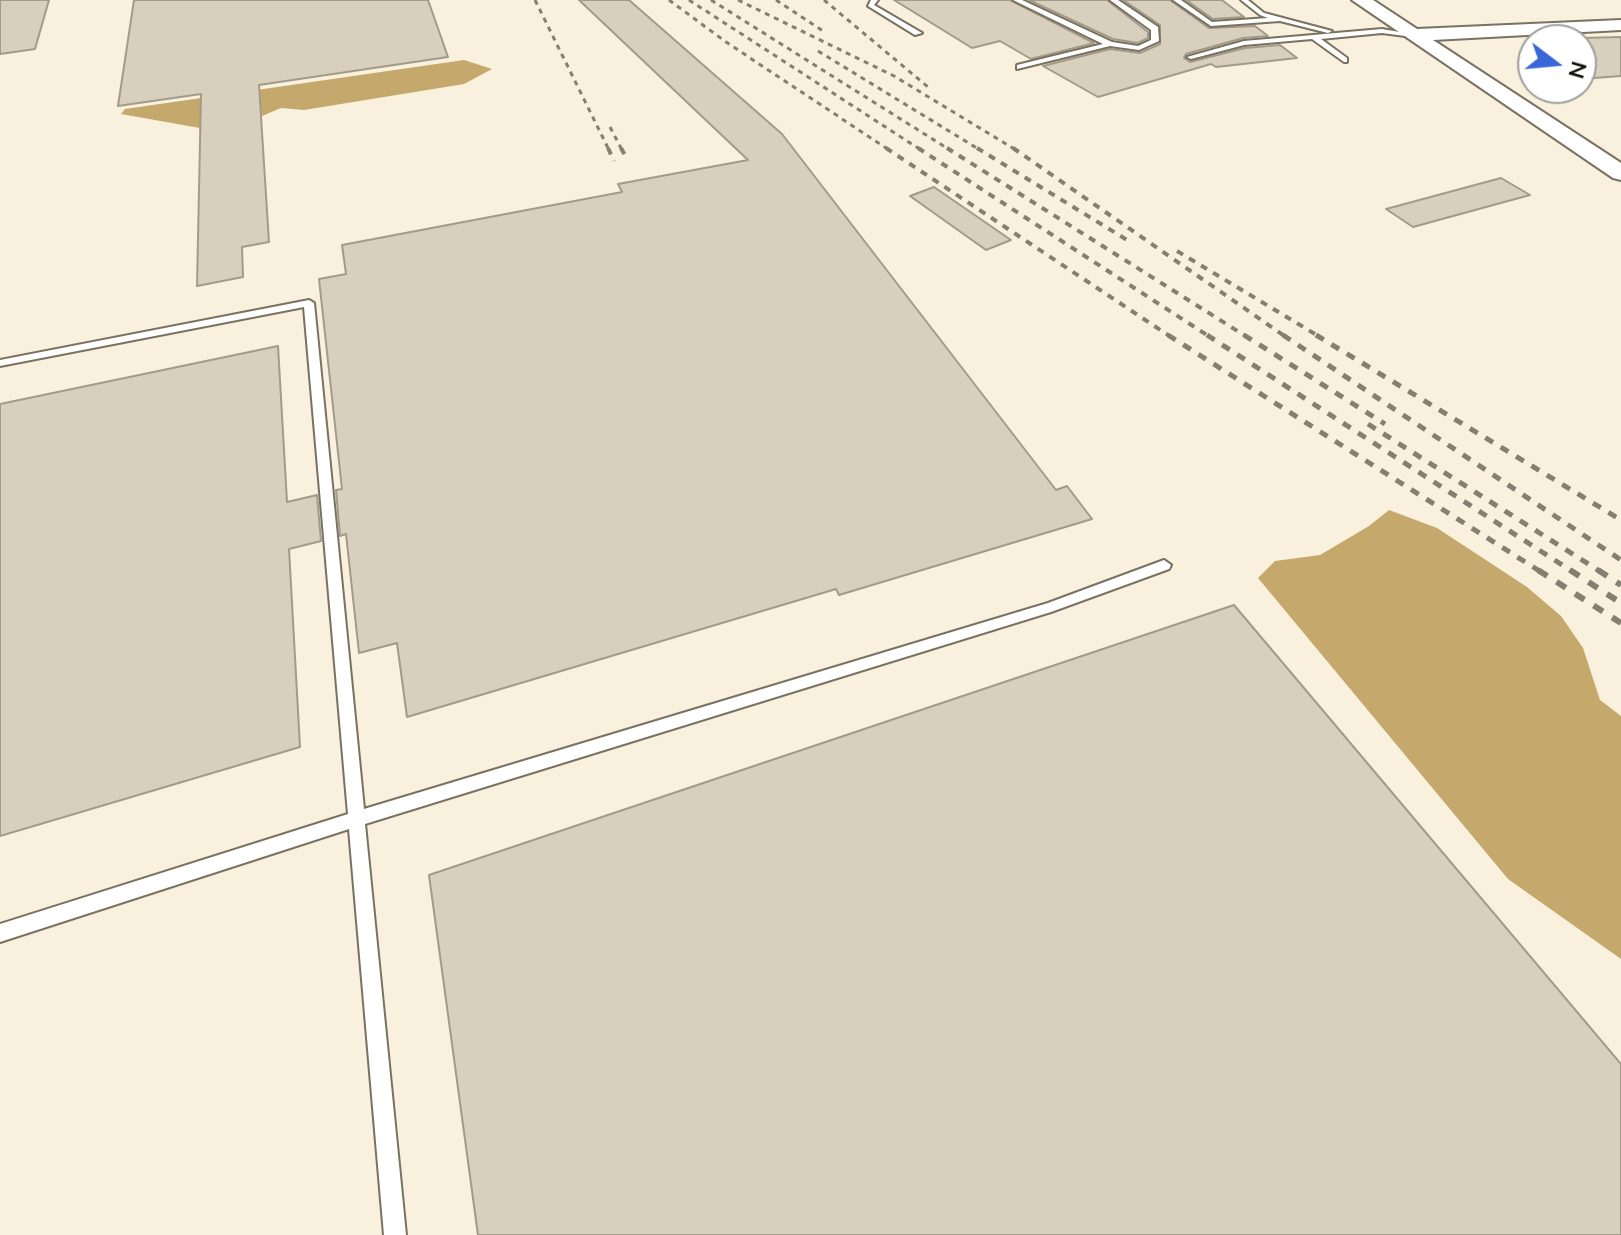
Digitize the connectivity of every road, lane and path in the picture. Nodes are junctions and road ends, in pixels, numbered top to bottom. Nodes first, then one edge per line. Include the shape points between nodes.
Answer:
1 (875, 0) edge
2 (1016, 0) edge
3 (1113, 0) edge
4 (1176, 0) edge
5 (1244, 0) edge
6 (1361, 0) edge
7 (1279, 19) junction
8 (1621, 25) edge
9 (918, 33) dead end
10 (1344, 34) junction
11 (1413, 35) junction
12 (1314, 37) junction
13 (1110, 44) junction
14 (1191, 57) dead end
15 (1344, 60) dead end
16 (1020, 67) dead end
17 (1621, 173) edge
18 (0, 363) edge
19 (1164, 565) dead end
20 (357, 819) junction
21 (0, 933) edge
22 (395, 1235) edge

1 - 9 lane via 870,5
2 - 13 lane
3 - 13 lane via 1155,29 1155,41 1139,48
4 - 7 lane via 1211,24
5 - 7 lane
6 - 11 main road
7 - 10 lane
8 - 11 main road
10 - 11 lane
10 - 12 lane
11 - 17 main road
12 - 14 lane via 1244,43
12 - 15 lane
13 - 16 lane
18 - 20 lane via 309,303
19 - 20 lane via 1051,607
20 - 21 lane
20 - 22 lane

